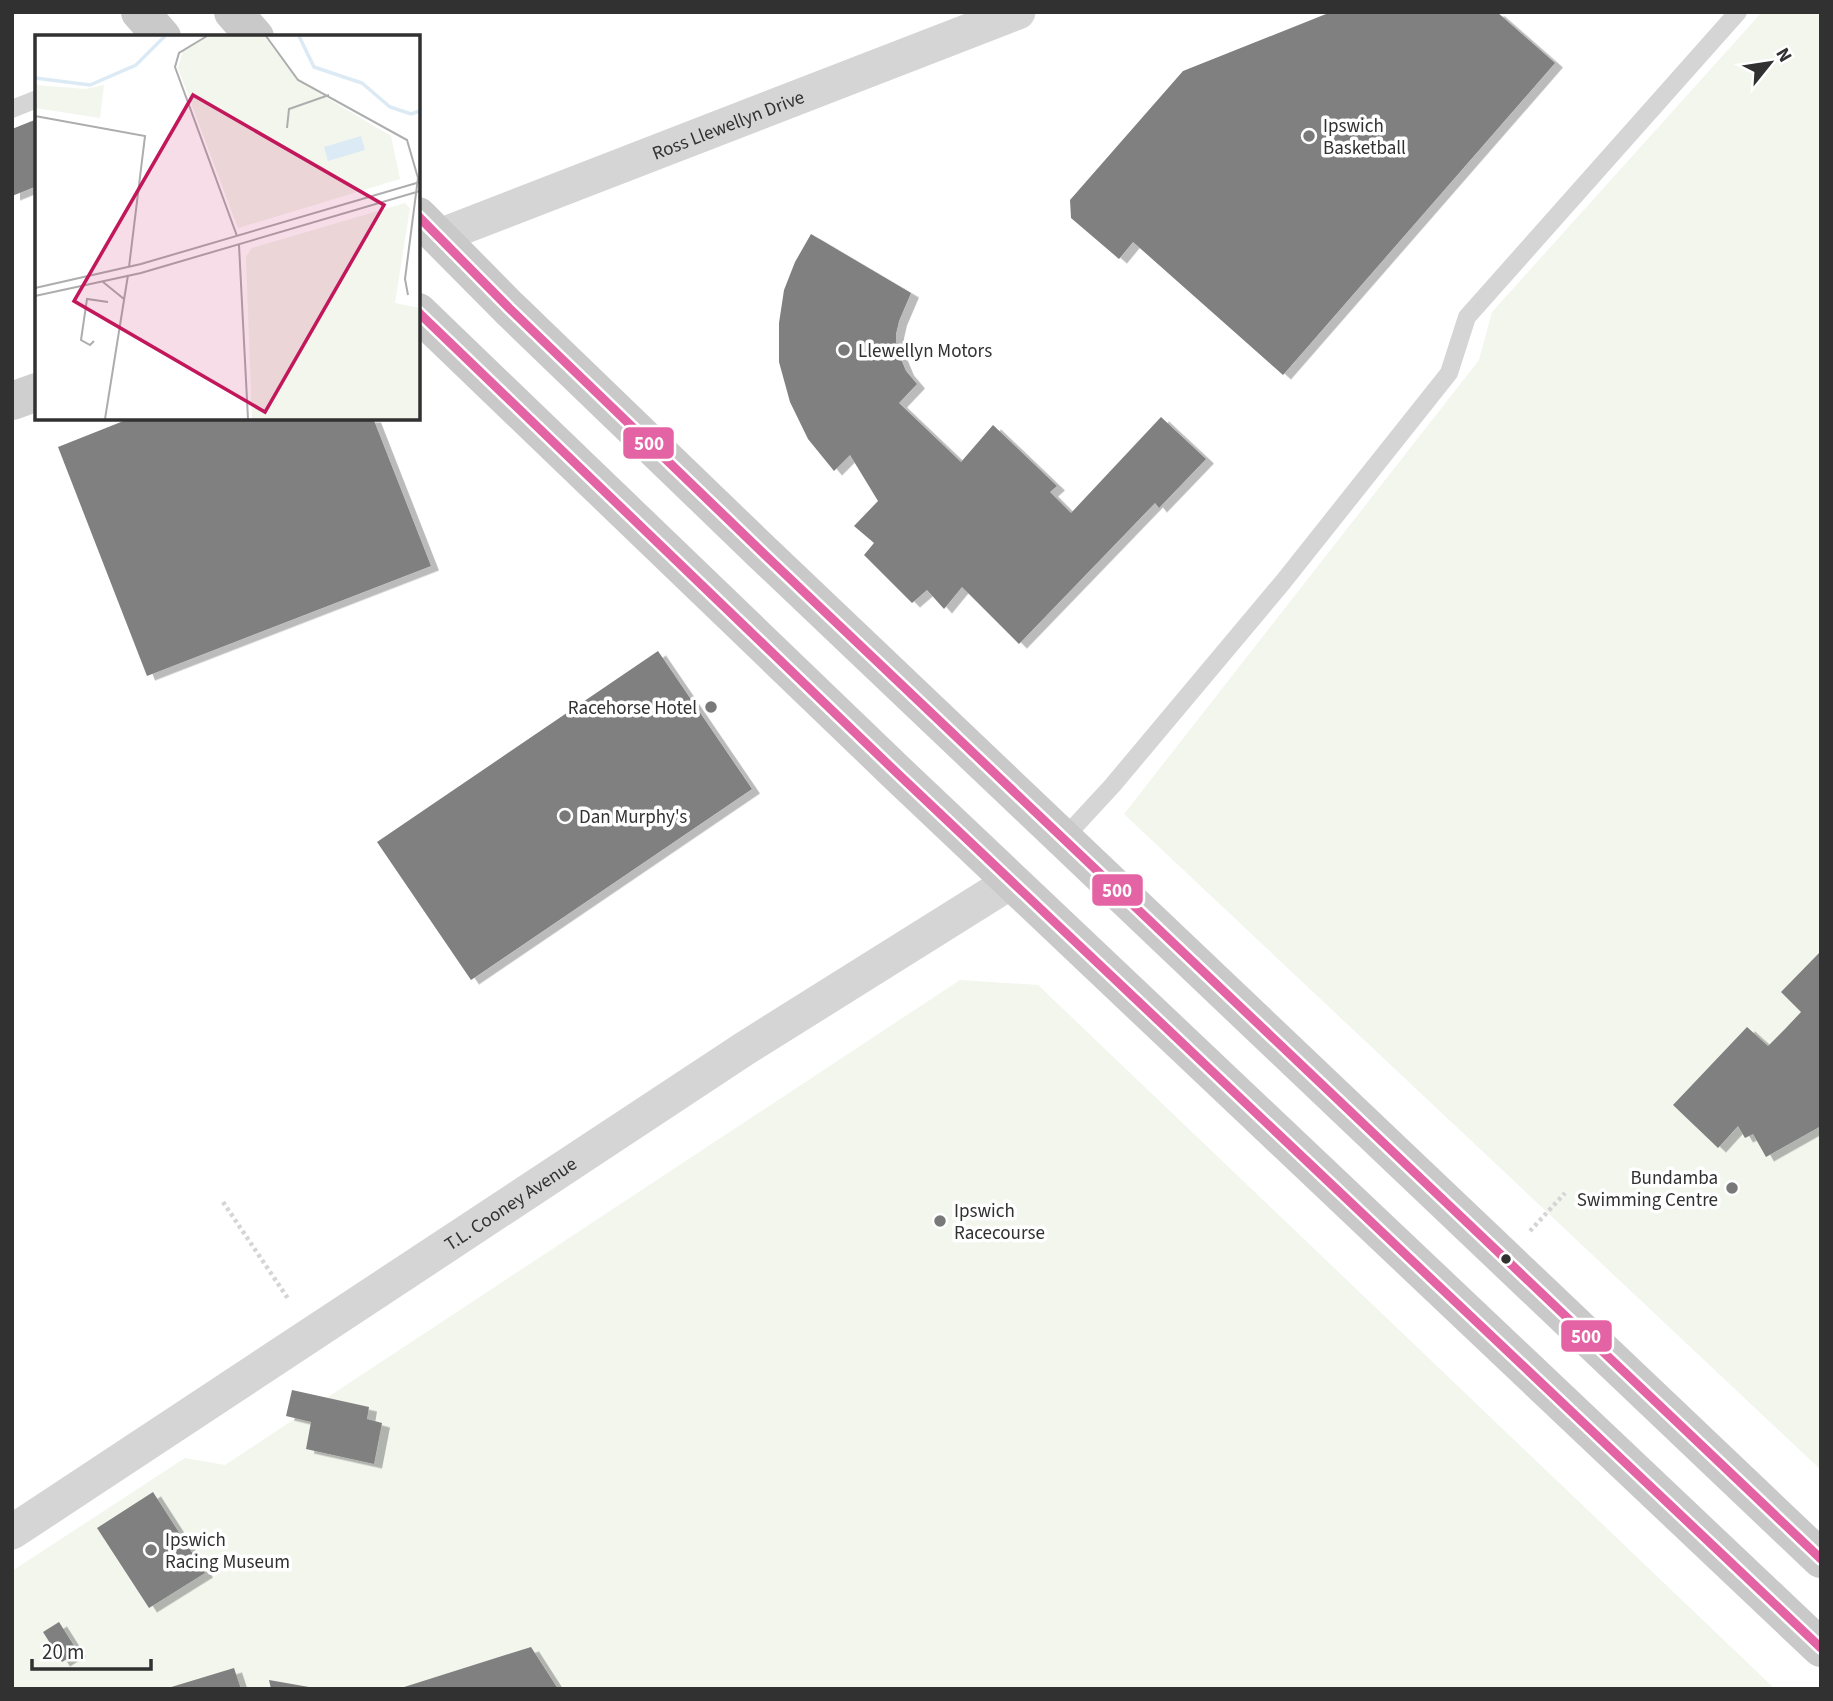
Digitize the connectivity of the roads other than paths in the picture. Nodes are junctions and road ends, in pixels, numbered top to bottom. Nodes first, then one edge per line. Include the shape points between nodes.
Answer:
1 (140, 12) edge
2 (233, 12) edge
3 (1018, 12) edge
4 (1738, 12) edge
5 (160, 35) edge
6 (253, 35) edge
7 (35, 100) edge
8 (12, 109) edge
9 (424, 233) edge
10 (420, 314) edge
11 (35, 392) edge
12 (12, 401) edge
13 (1063, 839) junction
14 (1012, 881) junction
15 (12, 1532) edge
16 (1821, 1559) edge
17 (1821, 1648) edge

1 - 5 main road
2 - 6 main road
3 - 9 street, Ross Llewellyn Drive
4 - 13 lane via 1467,317 1449,373 1283,582
7 - 8 lane
9 - 13 main road
10 - 14 main road
11 - 12 main road
13 - 16 main road
14 - 15 street, T.L. Cooney Avenue via 710,1071
14 - 17 main road

